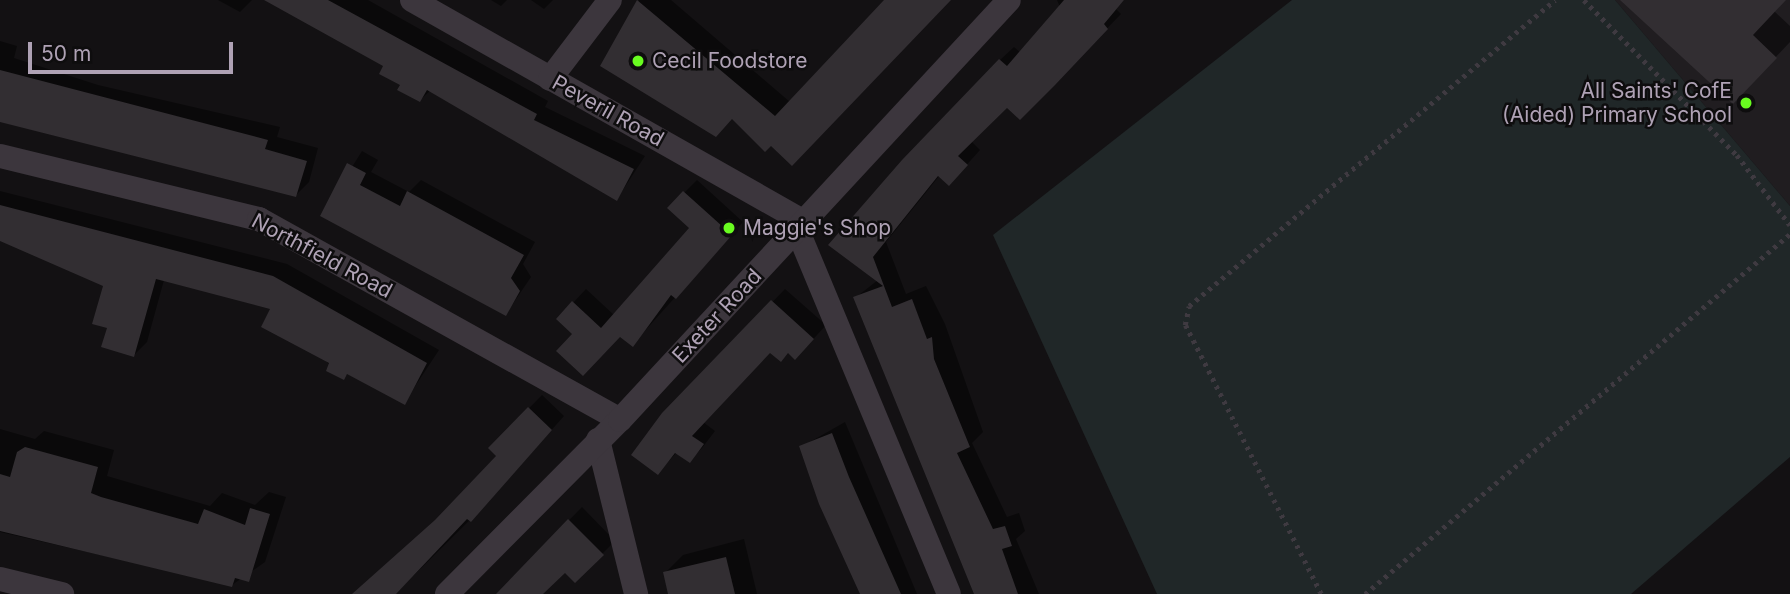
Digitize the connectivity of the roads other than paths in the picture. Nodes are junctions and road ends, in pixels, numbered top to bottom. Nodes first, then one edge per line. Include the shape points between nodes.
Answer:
1 (412, 0) edge
2 (610, 0) edge
3 (1009, 0) edge
4 (550, 79) junction
5 (0, 156) edge
6 (801, 225) junction
7 (620, 420) junction
8 (598, 440) junction
9 (0, 579) edge
10 (62, 594) edge
11 (447, 594) edge
12 (636, 594) edge
13 (949, 594) edge

1 - 4 street, Peveril Road
2 - 4 street
3 - 6 street, Exeter Road
4 - 6 street, Peveril Road
5 - 7 street, Northfield Road via 259,219
6 - 7 street, Exeter Road
6 - 13 street
7 - 8 street, Exeter Road
8 - 11 street, Exeter Road
8 - 12 street
9 - 10 street

